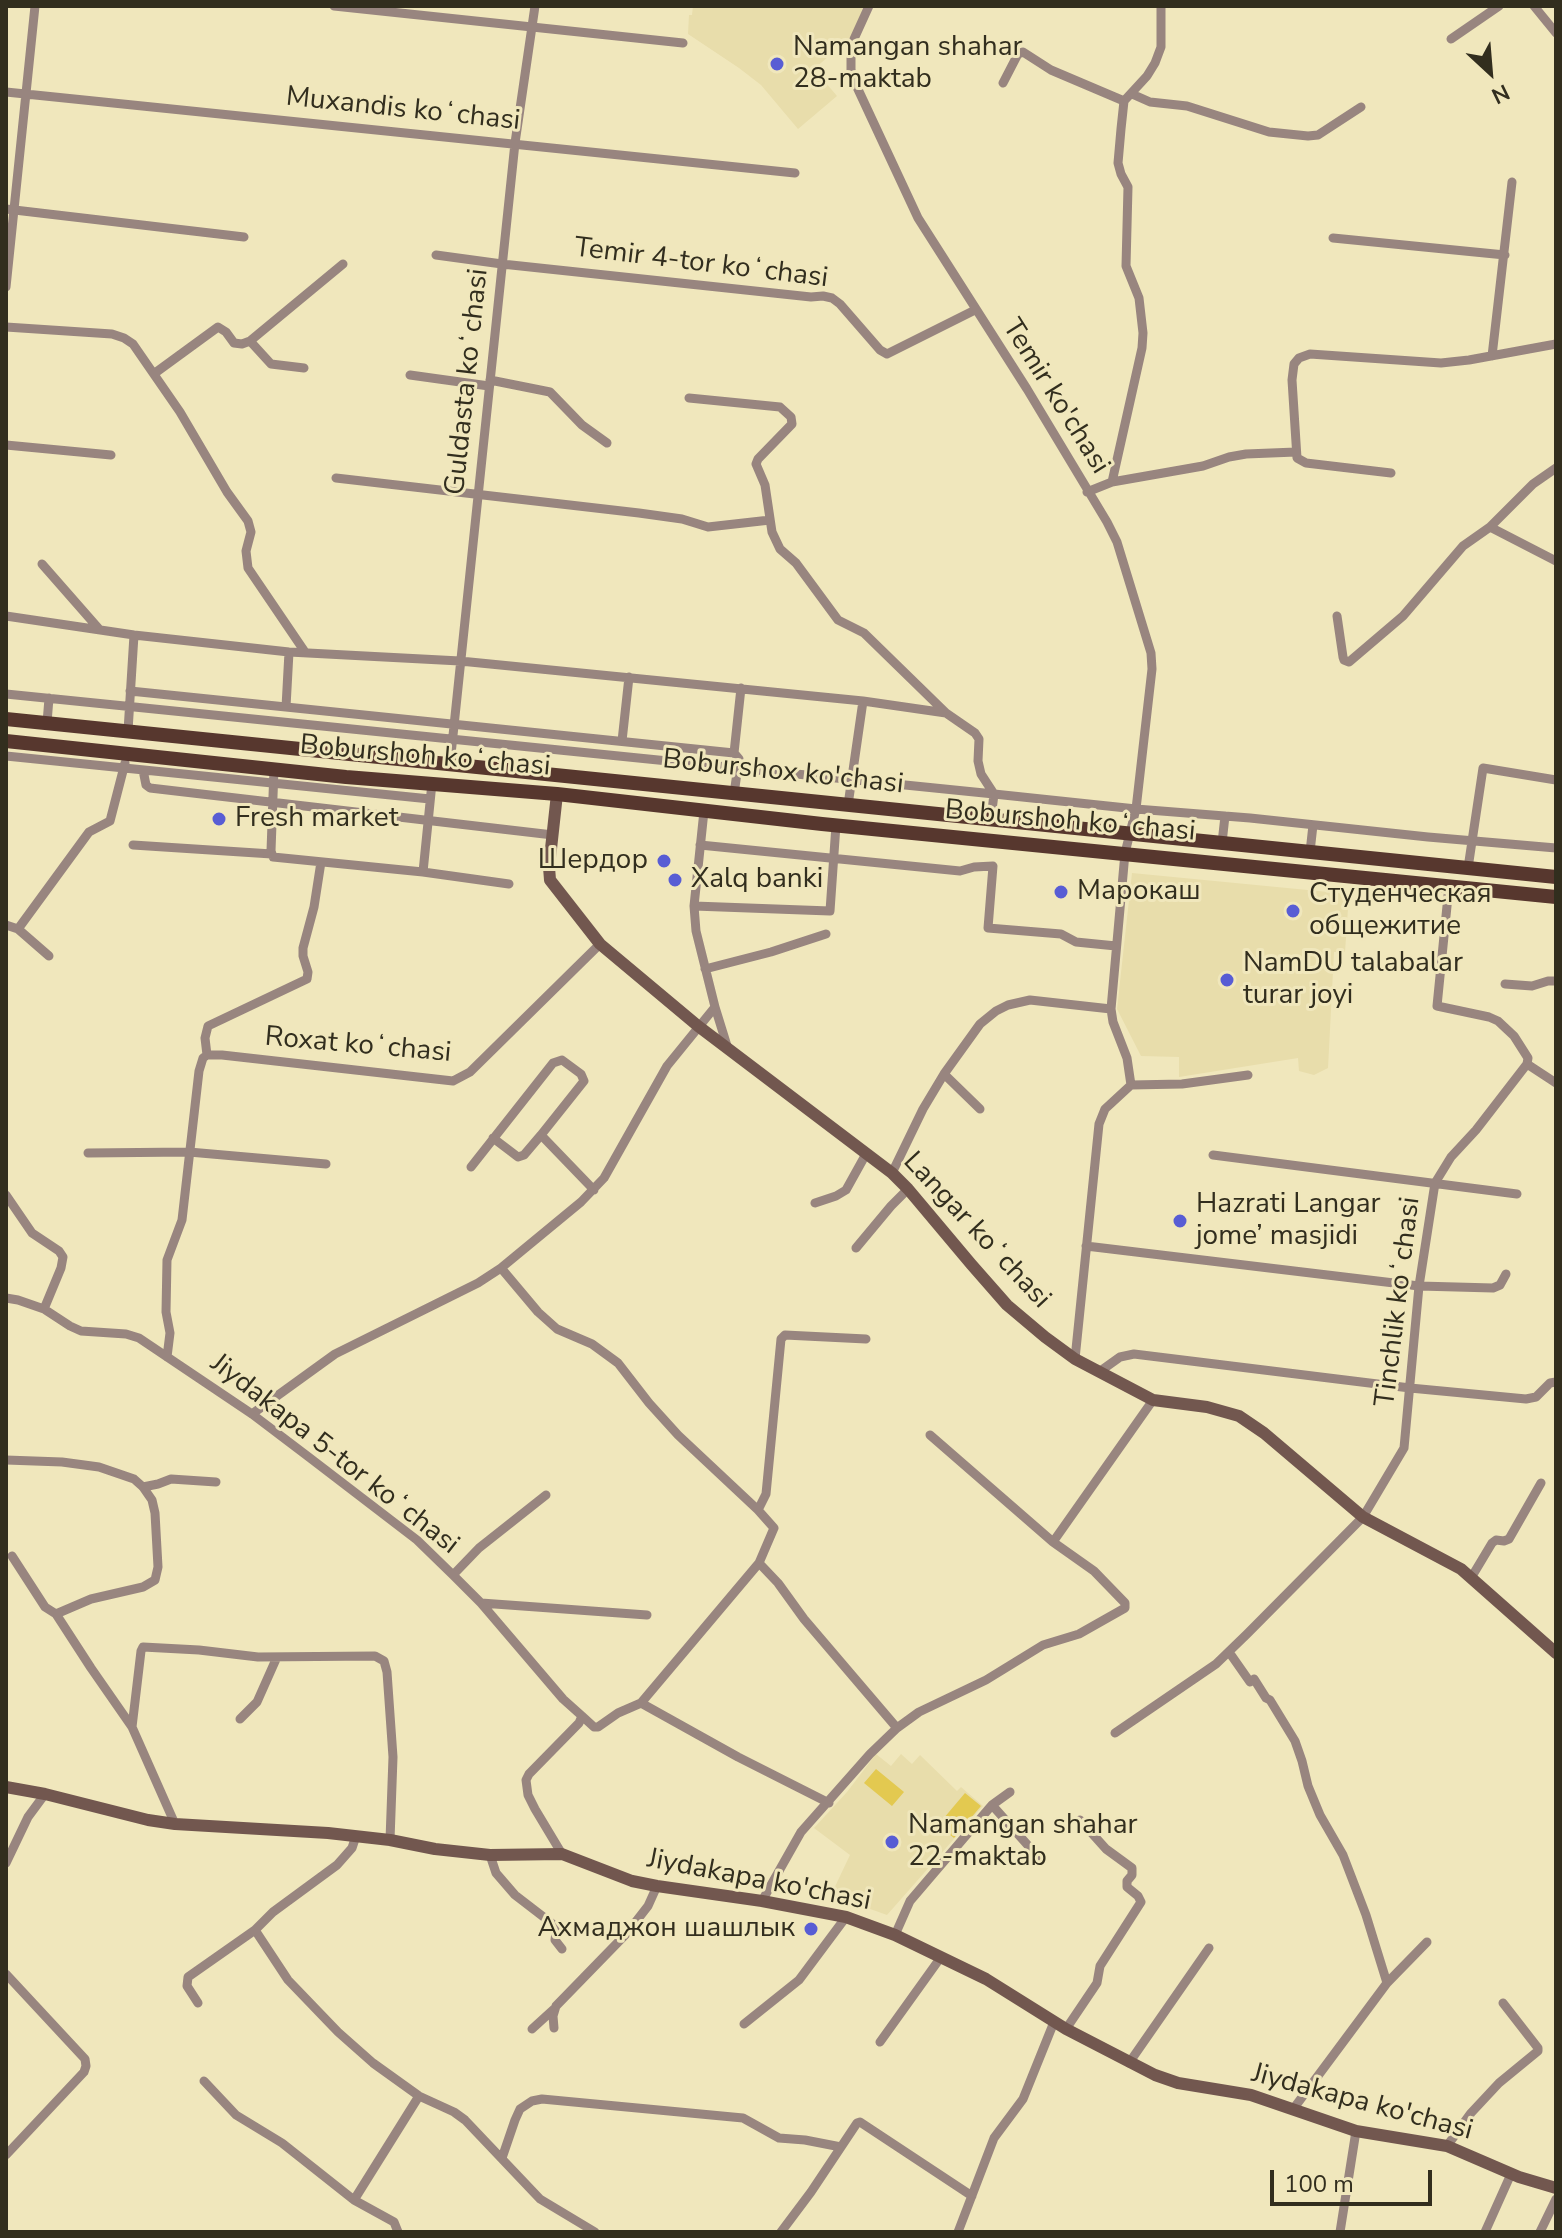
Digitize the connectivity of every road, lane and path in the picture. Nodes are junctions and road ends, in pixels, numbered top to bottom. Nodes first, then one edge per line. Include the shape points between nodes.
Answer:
1 (35, 6) edge
2 (334, 6) edge
3 (535, 6) edge
4 (869, 6) edge
5 (1161, 6) edge
6 (1499, 6) edge
7 (1534, 6) edge
8 (533, 26) junction
9 (1556, 33) edge
10 (1451, 39) dead end
11 (683, 43) dead end
12 (1003, 83) dead end
13 (6, 92) edge
14 (25, 93) junction
15 (1128, 97) junction
16 (1361, 107) dead end
17 (515, 143) junction
18 (795, 173) dead end
19 (1512, 182) dead end
20 (9, 209) edge
21 (244, 237) dead end
22 (1333, 238) dead end
23 (436, 255) dead end
24 (1505, 255) junction
25 (343, 264) dead end
26 (502, 264) junction
27 (6, 287) edge
28 (975, 310) junction
29 (6, 327) edge
30 (250, 341) junction
31 (1556, 344) edge
32 (1492, 356) junction
33 (304, 368) dead end
34 (155, 373) junction
35 (410, 375) dead end
36 (490, 383) junction
37 (689, 398) dead end
38 (607, 443) dead end
39 (6, 445) edge
40 (1296, 452) junction
41 (111, 455) dead end
42 (1556, 468) edge
43 (1391, 473) dead end
44 (336, 478) dead end
45 (1112, 482) junction
46 (1087, 492) junction
47 (478, 495) junction
48 (770, 520) junction
49 (1490, 527) junction
50 (1556, 561) edge
51 (42, 564) dead end
52 (6, 616) edge
53 (1337, 616) dead end
54 (99, 629) junction
55 (134, 635) junction
56 (289, 652) junction
57 (305, 652) junction
58 (460, 661) junction
59 (629, 677) junction
60 (741, 688) junction
61 (130, 691) junction
62 (6, 694) edge
63 (49, 698) junction
64 (863, 701) junction
65 (130, 707) junction
66 (286, 707) junction
67 (946, 713) junction
68 (6, 719) edge
69 (47, 723) junction
70 (454, 724) junction
71 (128, 731) junction
72 (452, 739) junction
73 (6, 741) edge
74 (622, 741) junction
75 (734, 753) junction
76 (6, 756) edge
77 (126, 760) junction
78 (450, 764) junction
79 (737, 768) junction
80 (143, 770) junction
81 (223, 771) junction
82 (274, 776) junction
83 (852, 779) junction
84 (1556, 780) edge
85 (432, 783) junction
86 (557, 794) junction
87 (734, 794) junction
88 (994, 794) junction
89 (221, 796) junction
90 (430, 799) junction
91 (272, 801) junction
92 (848, 805) junction
93 (1136, 809) junction
94 (704, 811) junction
95 (1225, 816) junction
96 (991, 819) junction
97 (428, 820) junction
98 (836, 825) junction
99 (1313, 825) junction
100 (1131, 833) junction
101 (553, 835) junction
102 (1472, 840) junction
103 (1222, 843) junction
104 (133, 845) dead end
105 (700, 845) junction
106 (1556, 848) edge
107 (1310, 852) junction
108 (1125, 853) junction
109 (272, 854) junction
110 (834, 859) junction
111 (321, 862) junction
112 (1468, 868) junction
113 (423, 872) junction
114 (1556, 877) edge
115 (509, 884) dead end
116 (1449, 886) junction
117 (1556, 897) edge
118 (694, 906) junction
119 (6, 925) edge
120 (18, 929) junction
121 (826, 934) dead end
122 (600, 944) junction
123 (1116, 946) junction
124 (49, 956) dead end
125 (705, 969) junction
126 (1556, 981) edge
127 (1505, 984) dead end
128 (715, 1007) junction
129 (1111, 1009) junction
130 (698, 1026) junction
131 (728, 1049) junction
132 (207, 1055) junction
133 (1527, 1064) junction
134 (944, 1074) junction
135 (1248, 1075) dead end
136 (1556, 1083) edge
137 (1131, 1085) junction
138 (980, 1109) dead end
139 (541, 1135) junction
140 (493, 1138) junction
141 (189, 1152) junction
142 (88, 1153) dead end
143 (866, 1154) junction
144 (1213, 1155) dead end
145 (326, 1164) dead end
146 (471, 1167) dead end
147 (892, 1173) junction
148 (1435, 1183) junction
149 (908, 1189) junction
150 (594, 1190) junction
151 (1517, 1194) dead end
152 (6, 1195) edge
153 (815, 1203) dead end
154 (1086, 1246) junction
155 (856, 1248) dead end
156 (501, 1268) junction
157 (1506, 1274) dead end
158 (1419, 1286) junction
159 (6, 1298) edge
160 (44, 1309) junction
161 (866, 1339) dead end
162 (167, 1357) junction
163 (1075, 1359) junction
164 (1099, 1372) junction
165 (1556, 1382) edge
166 (1410, 1388) junction
167 (1153, 1400) junction
168 (252, 1414) junction
169 (930, 1435) dead end
170 (6, 1460) edge
171 (216, 1482) dead end
172 (1541, 1483) dead end
173 (143, 1487) junction
174 (546, 1495) dead end
175 (758, 1510) junction
176 (1363, 1517) junction
177 (1053, 1542) junction
178 (12, 1556) dead end
179 (759, 1563) junction
180 (453, 1575) junction
181 (1471, 1578) junction
182 (481, 1603) junction
183 (56, 1614) junction
184 (647, 1615) dead end
185 (1229, 1652) junction
186 (1556, 1653) edge
187 (277, 1657) junction
188 (641, 1703) junction
189 (582, 1716) junction
190 (240, 1719) dead end
191 (132, 1727) junction
192 (897, 1728) junction
193 (1115, 1733) dead end
194 (6, 1787) edge
195 (1010, 1792) dead end
196 (45, 1794) junction
197 (829, 1803) junction
198 (992, 1805) junction
199 (1080, 1820) dead end
200 (175, 1824) junction
201 (356, 1836) junction
202 (390, 1840) junction
203 (562, 1854) junction
204 (490, 1855) junction
205 (1041, 1860) dead end
206 (6, 1863) edge
207 (657, 1886) junction
208 (762, 1901) junction
209 (846, 1917) junction
210 (255, 1930) junction
211 (895, 1935) junction
212 (1427, 1942) dead end
213 (1209, 1948) dead end
214 (562, 1949) dead end
215 (941, 1957) junction
216 (6, 1974) edge
217 (1387, 1983) junction
218 (198, 2003) dead end
219 (1503, 2003) dead end
220 (556, 2006) junction
221 (1054, 2022) junction
222 (744, 2024) dead end
223 (554, 2028) dead end
224 (532, 2029) dead end
225 (1066, 2029) junction
226 (880, 2042) dead end
227 (1129, 2063) junction
228 (204, 2081) dead end
229 (419, 2096) junction
230 (1294, 2108) junction
231 (1356, 2131) junction
232 (1447, 2146) junction
233 (841, 2147) junction
234 (6, 2155) edge
235 (502, 2158) junction
236 (1511, 2174) junction
237 (1556, 2188) edge
238 (972, 2196) junction
239 (1556, 2199) edge
240 (354, 2200) junction
241 (398, 2232) edge
242 (595, 2232) edge
243 (781, 2232) edge
244 (958, 2232) edge
245 (1340, 2232) edge
246 (1485, 2232) edge
247 (1540, 2232) edge

1 - 14 street
2 - 8 street
3 - 8 street, Guldasta koʻchasi
4 - 28 street, Temir ko'chasi via 851,55 856,85 911,205
5 - 15 street via 1161,47
6 - 10 street
7 - 9 street
8 - 11 street
8 - 17 street, Guldasta koʻchasi
12 - 15 street via 1023,52 1051,70
13 - 14 street, Muxandis koʻchasi
14 - 17 street, Muxandis koʻchasi
14 - 20 street
15 - 16 street via 1187,106 1269,132 1308,136
15 - 45 street via 1118,163 1128,187 1126,266 1139,298 1143,333
17 - 18 street, Muxandis koʻchasi
17 - 26 street, Guldasta koʻchasi
19 - 24 street
20 - 21 street
20 - 27 street
22 - 24 street
23 - 26 street, Temir 4-tor koʻchasi
24 - 32 street
25 - 30 street
26 - 28 street, Temir 4-tor koʻchasi via 832,298 887,354
26 - 36 street, Guldasta koʻchasi
28 - 46 street, Temir ko'chasi
29 - 34 street via 112,334 133,344
30 - 33 street via 271,364
30 - 34 street via 234,343 218,327
31 - 32 street
32 - 40 street via 1441,363 1304,355 1294,364 1292,380
34 - 57 street via 248,521 248,568
35 - 36 street
36 - 38 street via 550,392
36 - 47 street, Guldasta koʻchasi
37 - 48 street via 780,407 791,417 792,424 756,464
39 - 41 street
40 - 43 street via 1306,463
40 - 45 street via 1246,454
42 - 49 street
44 - 47 street
45 - 46 street
46 - 93 street, Temir ko'chasi via 1117,542 1151,653
47 - 48 street via 682,519 708,527
47 - 58 street, Guldasta koʻchasi
48 - 67 street via 780,549 838,620 864,633
49 - 50 street
49 - 53 street via 1463,546 1403,616 1349,662 1343,657
51 - 54 street
52 - 54 street
54 - 55 street
55 - 56 street
55 - 61 street
56 - 57 street
56 - 66 street
57 - 58 street
58 - 59 street
58 - 70 street, Guldasta koʻchasi
59 - 60 street
59 - 74 street
60 - 64 street
60 - 75 street
61 - 65 street
61 - 66 street
62 - 63 street
63 - 65 street
63 - 69 street
64 - 67 street
64 - 83 street
65 - 71 street
65 - 72 street
66 - 70 street
67 - 88 street via 979,739 981,774
68 - 69 main road, Boburshox ko'chasi
69 - 71 main road, Boburshox ko'chasi
70 - 72 street, Guldasta koʻchasi
70 - 74 street
71 - 78 main road, Boburshox ko'chasi
72 - 78 street, Guldasta koʻchasi
72 - 79 street
73 - 77 main road, Boburshoh koʻchasi
74 - 75 street
75 - 79 street
76 - 77 street
77 - 80 street
77 - 81 main road, Boburshoh koʻchasi
77 - 120 street via 110,821 89,832
78 - 87 main road, Boburshox ko'chasi
79 - 83 street
79 - 87 street
80 - 81 street
80 - 89 street via 150,788
81 - 82 main road, Boburshoh koʻchasi
81 - 89 street
82 - 85 main road, Boburshoh koʻchasi
82 - 90 street
82 - 91 street
83 - 88 street
83 - 92 street
84 - 102 street via 1483,768
85 - 86 main road, Boburshoh koʻchasi
85 - 90 street
86 - 94 main road, Boburshoh koʻchasi
86 - 101 street, Langar koʻchasi
87 - 92 main road, Boburshox ko'chasi
88 - 93 street
88 - 96 street
89 - 91 street
90 - 97 street
91 - 97 street
91 - 109 street
92 - 96 main road, Boburshox ko'chasi
93 - 95 street
93 - 100 street, Temir ko'chasi
94 - 98 main road, Boburshoh koʻchasi
94 - 105 street
95 - 99 street
95 - 103 street
96 - 100 main road, Boburshox ko'chasi
97 - 101 street
97 - 113 street
98 - 108 main road, Boburshoh koʻchasi
98 - 110 street
99 - 102 street
99 - 107 street
100 - 103 main road, Boburshox ko'chasi
100 - 108 street, Temir ko'chasi
101 - 122 street, Langar koʻchasi via 550,880
102 - 106 street
102 - 112 street
103 - 107 main road, Boburshox ko'chasi
104 - 109 street
105 - 110 street
105 - 118 street
107 - 112 main road, Boburshox ko'chasi
108 - 116 main road, Boburshoh koʻchasi
108 - 123 street, Temir ko'chasi
109 - 111 street
110 - 118 street via 830,911
110 - 123 street via 960,871 993,866 988,928 1061,934 1076,942
111 - 113 street
111 - 132 street via 303,948 307,979 208,1026
112 - 114 main road, Boburshox ko'chasi
113 - 115 street
116 - 117 main road, Boburshoh koʻchasi
116 - 133 street via 1437,1006 1498,1021 1524,1049
118 - 125 street
119 - 120 street
120 - 124 street
121 - 125 street
122 - 130 street, Langar koʻchasi
122 - 132 street, Roxat koʻchasi via 470,1072 453,1081
123 - 129 street, Temir ko'chasi
125 - 128 street
126 - 127 street
128 - 130 street
128 - 131 street
129 - 134 street via 1030,1000 1008,1005 980,1024
129 - 137 street
130 - 131 street, Langar koʻchasi
130 - 150 street via 667,1066
131 - 143 street, Langar koʻchasi
132 - 141 street via 199,1071
133 - 136 street
133 - 148 street, Tinchlik koʻchasi
134 - 138 street
134 - 147 street
135 - 137 street
137 - 154 street via 1105,1109 1099,1124
139 - 140 street via 518,1157
139 - 140 street via 584,1081 562,1060 553,1063
139 - 150 street
140 - 146 street
141 - 142 street
141 - 145 street
141 - 162 street via 182,1220 167,1260
143 - 147 street, Langar koʻchasi
143 - 153 street via 846,1190
144 - 148 street
147 - 149 street, Langar koʻchasi
148 - 151 street
148 - 158 street, Tinchlik koʻchasi
149 - 155 street
149 - 163 street, Langar koʻchasi via 1007,1305
150 - 156 street
152 - 160 street via 32,1233 63,1257
154 - 158 street
154 - 163 street
156 - 168 street via 335,1354
156 - 175 street via 557,1329 618,1363 678,1435
157 - 158 street via 1493,1288
158 - 166 street, Tinchlik koʻchasi
159 - 160 street, Jiydakapa 5-tor koʻchasi
160 - 162 street, Jiydakapa 5-tor koʻchasi via 81,1331 139,1338
161 - 175 street via 781,1339 766,1494
162 - 168 street, Jiydakapa 5-tor koʻchasi
163 - 164 street, Langar koʻchasi
164 - 166 street via 1134,1354
164 - 167 street, Langar koʻchasi
165 - 166 street via 1526,1399
166 - 176 street, Tinchlik koʻchasi via 1404,1448
167 - 176 street, Langar koʻchasi via 1239,1416
167 - 177 street
168 - 180 street, Jiydakapa 5-tor koʻchasi via 417,1540
169 - 177 street
170 - 173 street via 99,1467
171 - 173 street via 182,1478
172 - 181 street via 1509,1539 1492,1543
173 - 183 street via 155,1513 155,1580
174 - 180 street
175 - 179 street via 774,1528
176 - 181 street, Langar koʻchasi
176 - 185 street, Tinchlik koʻchasi
177 - 192 street via 1094,1571 1125,1608 1079,1634 1043,1645
178 - 183 street via 45,1607
179 - 188 street
179 - 192 street
180 - 182 street, Jiydakapa 5-tor koʻchasi
181 - 186 street, Langar koʻchasi
182 - 184 street
182 - 189 street, Jiydakapa 5-tor koʻchasi
183 - 191 street
185 - 193 street, Tinchlik koʻchasi
185 - 217 street via 1270,1700 1295,1741 1308,1786 1366,1915
187 - 190 street via 257,1702
187 - 191 street via 143,1647
187 - 202 street via 375,1656 384,1661 393,1757
188 - 189 street via 598,1727
188 - 197 street
189 - 203 street via 526,1780 528,1795
191 - 200 street
192 - 197 street
194 - 196 street, Jiydakapa ko'chasi
195 - 198 street
196 - 200 street, Jiydakapa ko'chasi
196 - 206 street
197 - 208 street via 801,1832
198 - 205 street
198 - 211 street via 910,1901
199 - 225 street via 1132,1868 1127,1887 1141,1902
200 - 201 street, Jiydakapa ko'chasi
201 - 202 street, Jiydakapa ko'chasi
201 - 210 street via 337,1865
202 - 204 street, Jiydakapa ko'chasi
203 - 204 street, Jiydakapa ko'chasi
203 - 207 street, Jiydakapa ko'chasi
204 - 214 street via 496,1873 515,1895 554,1925
207 - 208 street, Jiydakapa ko'chasi
207 - 220 street via 627,1933
208 - 209 street, Jiydakapa ko'chasi
209 - 211 street, Jiydakapa ko'chasi
209 - 222 street via 799,1980
210 - 218 street via 188,1977 187,1986
210 - 229 street via 311,2005 373,2063
211 - 215 street, Jiydakapa ko'chasi
212 - 217 street
213 - 227 street
215 - 221 street, Jiydakapa ko'chasi
215 - 226 street
216 - 234 street via 86,2066
217 - 230 street
219 - 232 street via 1538,2051 1490,2093
220 - 223 street
220 - 224 street
221 - 225 street, Jiydakapa ko'chasi
221 - 238 street via 1023,2099 994,2138
225 - 227 street, Jiydakapa ko'chasi
227 - 230 street, Jiydakapa ko'chasi via 1178,2083
228 - 240 street via 236,2115 282,2143
229 - 235 street via 465,2120
229 - 240 street
230 - 231 street, Jiydakapa ko'chasi
231 - 232 street, Jiydakapa ko'chasi
231 - 245 street
232 - 236 street, Jiydakapa ko'chasi
233 - 235 street via 779,2138 743,2118 542,2099 520,2109
233 - 238 street via 857,2123 864,2123
233 - 243 street
235 - 242 street via 540,2199
236 - 237 street, Jiydakapa ko'chasi
236 - 246 street
238 - 244 street
239 - 247 street
240 - 241 street via 394,2222

